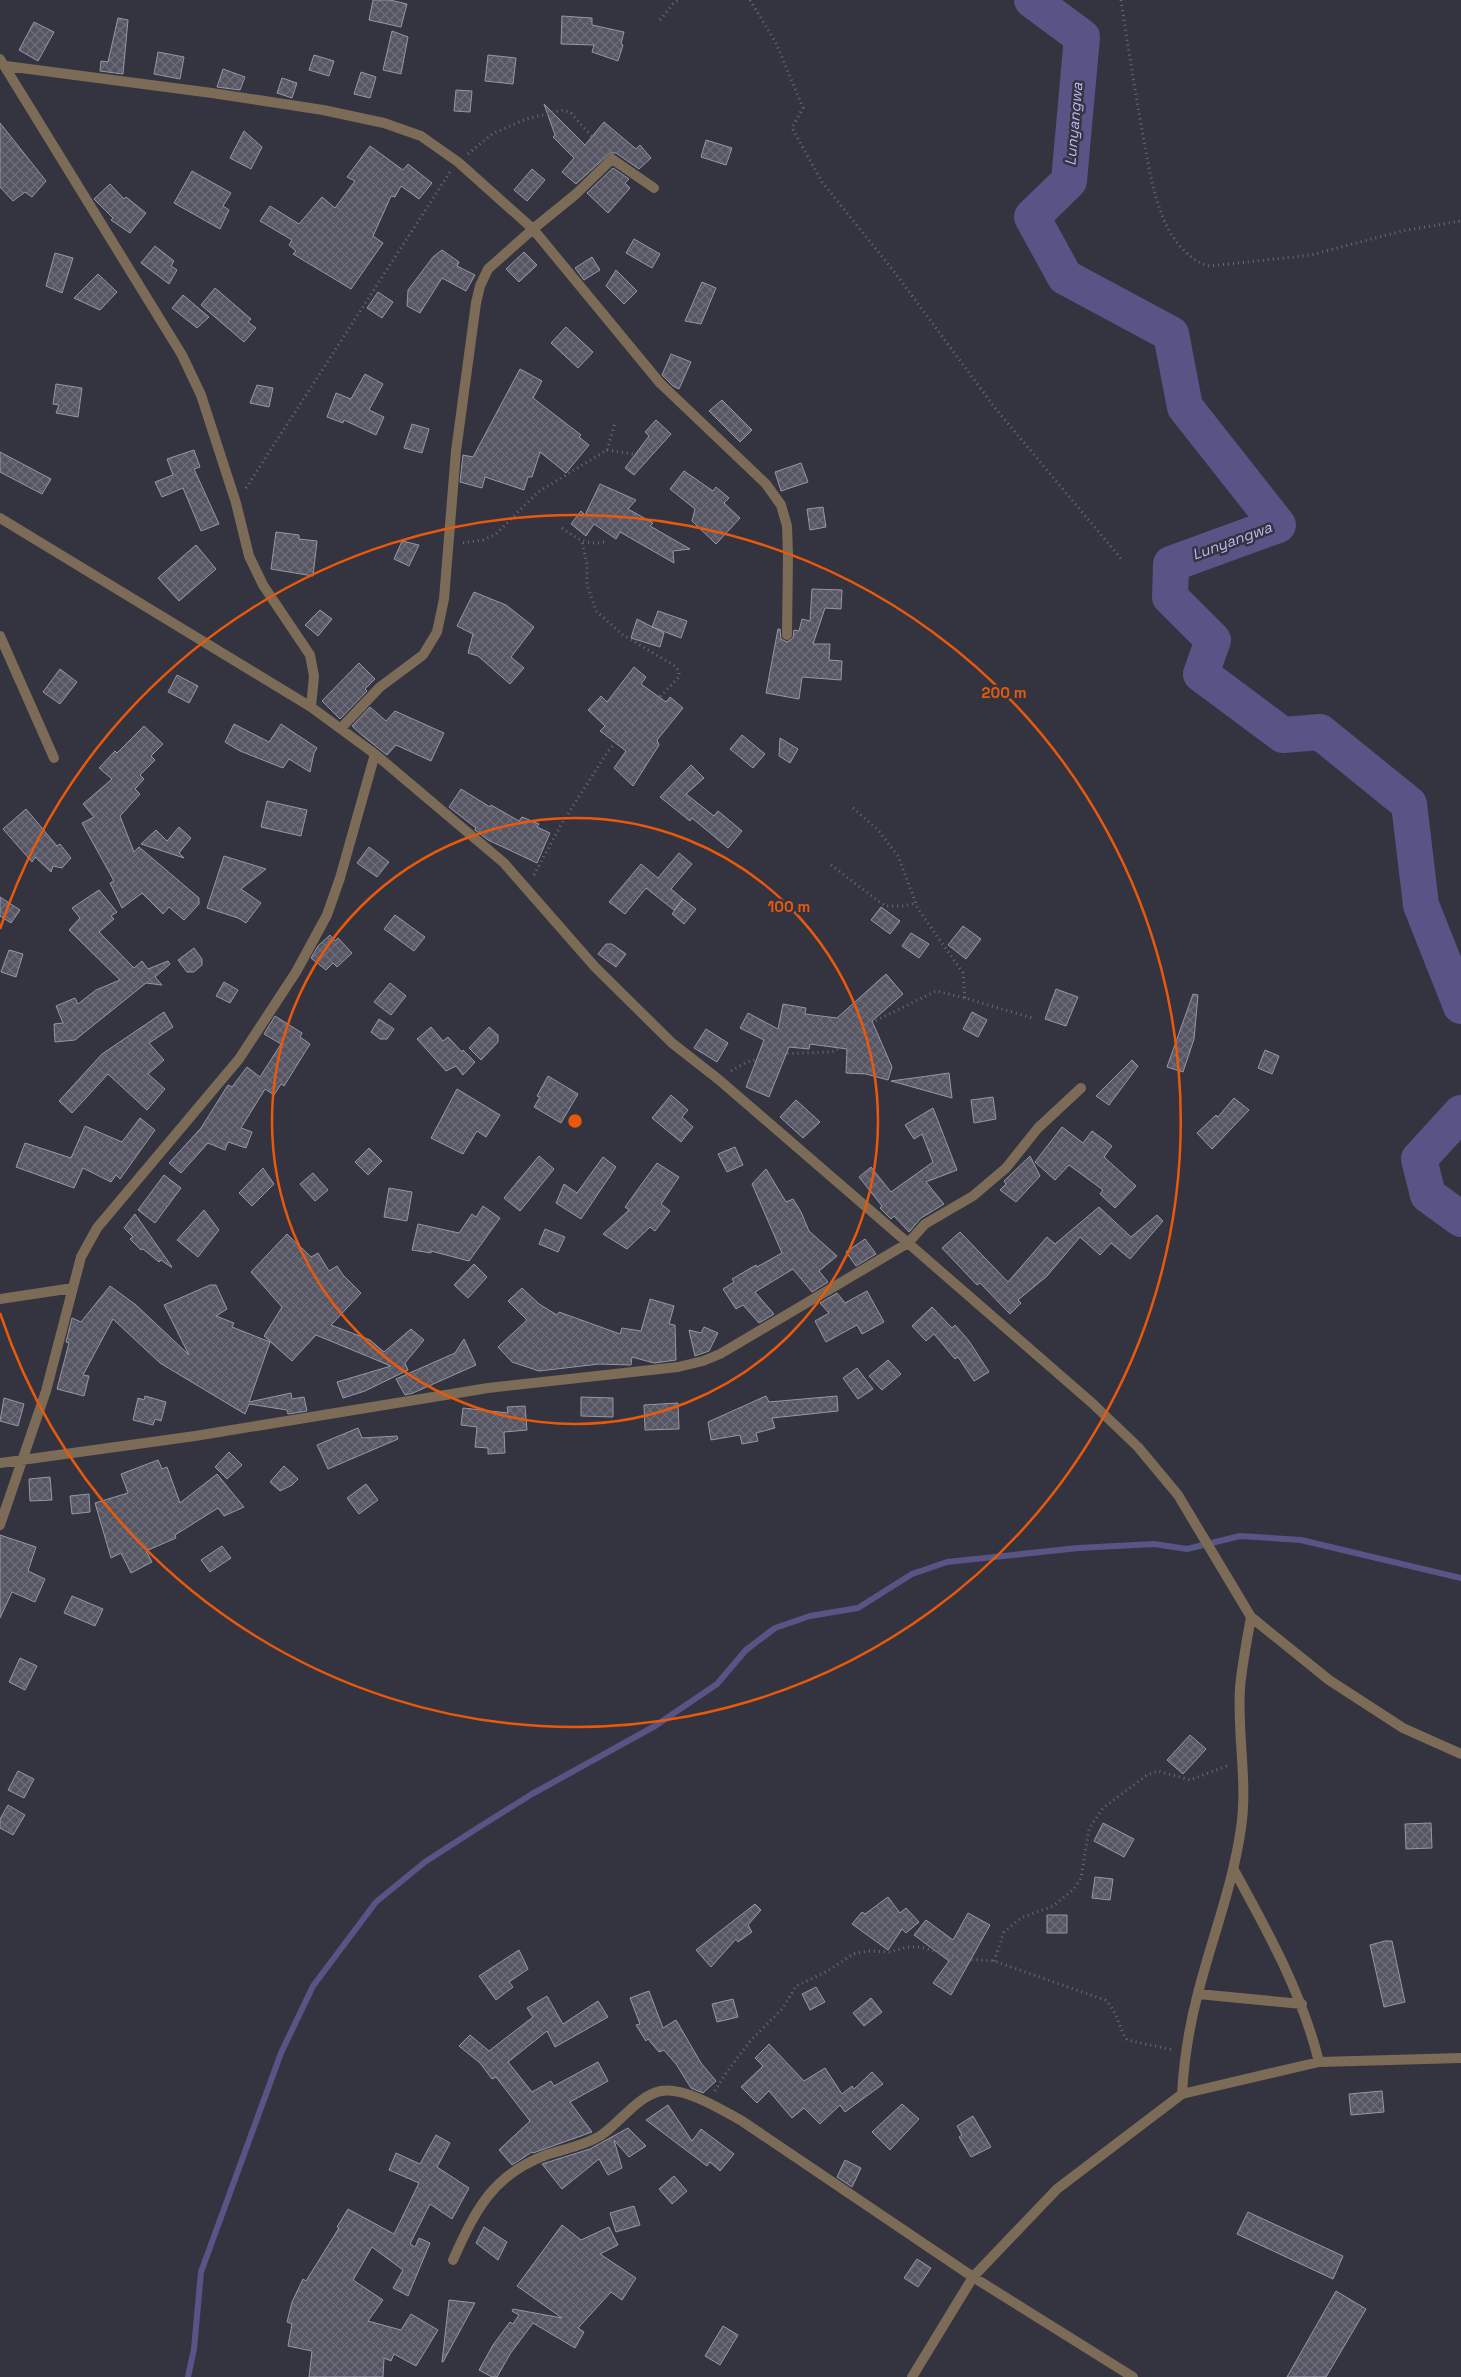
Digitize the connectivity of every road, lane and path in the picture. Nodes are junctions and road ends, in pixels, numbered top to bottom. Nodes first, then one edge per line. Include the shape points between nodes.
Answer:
1 (679, 0) edge
2 (750, 0) edge
3 (1121, 0) edge
4 (660, 20) dead end
5 (3, 63) edge
6 (612, 159) junction
7 (458, 162) junction
8 (654, 188) dead end
9 (1461, 221) edge
10 (533, 228) junction
11 (614, 423) dead end
12 (607, 450) junction
13 (639, 455) dead end
14 (236, 504) junction
15 (0, 518) edge
16 (562, 528) dead end
17 (582, 542) junction
18 (604, 542) dead end
19 (447, 545) junction
20 (1123, 561) dead end
21 (787, 635) dead end
22 (0, 636) edge
23 (311, 707) junction
24 (342, 727) junction
25 (375, 754) junction
26 (54, 758) dead end
27 (853, 808) dead end
28 (831, 865) dead end
29 (526, 888) junction
30 (915, 903) junction
31 (965, 998) junction
32 (1032, 1018) dead end
33 (718, 1079) junction
34 (1081, 1088) dead end
35 (908, 1243) junction
36 (72, 1288) junction
37 (0, 1299) edge
38 (22, 1460) junction
39 (0, 1462) edge
40 (0, 1525) edge
41 (1251, 1617) junction
42 (1461, 1754) edge
43 (1241, 1760) junction
44 (1234, 1870) junction
45 (994, 1961) junction
46 (1198, 1994) junction
47 (1302, 2004) junction
48 (1185, 2052) junction
49 (1461, 2058) edge
50 (1319, 2062) junction
51 (1182, 2094) junction
52 (709, 2103) junction
53 (454, 2260) dead end
54 (973, 2277) junction
55 (912, 2377) edge
56 (1133, 2377) edge

1 - 4 path
2 - 20 path via 776,43 803,108 792,128 822,182 896,274 994,408
3 - 9 path via 1135,93 1156,196 1171,231 1195,261 1210,266 1312,255 1402,231
5 - 7 street via 324,110 375,121 421,136
5 - 14 street via 182,356 201,395
6 - 7 path via 571,113 564,110 526,119 492,134
6 - 8 street
6 - 10 street via 576,194
7 - 10 street
7 - 14 path
10 - 19 street via 488,269 480,286 456,451
10 - 21 street via 660,383 766,484 781,505 788,556
11 - 12 path
12 - 13 path
12 - 19 path via 538,492 495,535
14 - 23 street via 249,556 263,585 310,655 314,676
15 - 23 street
16 - 17 path
17 - 18 path
17 - 29 path via 596,611 623,635 675,666 679,677 608,751
19 - 24 street via 444,599 437,632 423,655 380,687
22 - 26 street
23 - 24 street
24 - 25 street
25 - 29 street via 504,863
25 - 36 street via 327,915 296,972 239,1060 97,1228 81,1257
27 - 30 path via 878,830 898,856
28 - 30 path via 885,906
29 - 33 street via 602,974 672,1043
30 - 31 path via 963,973
31 - 32 path
31 - 33 path via 936,991 867,1025 858,1039 832,1052 776,1054 747,1062
33 - 35 street
34 - 35 street via 1038,1128 1006,1168 973,1196 925,1224
35 - 38 street via 804,1306 703,1361 678,1367 488,1388 195,1436
35 - 41 street via 1138,1447 1178,1495
36 - 37 street
36 - 38 street via 46,1391
38 - 39 street
38 - 40 street
41 - 42 street via 1329,1680 1403,1728
41 - 43 street via 1240,1688
43 - 44 street via 1245,1795
43 - 45 path via 1190,1780 1158,1771 1147,1775 1103,1808 1089,1829 1081,1878 1074,1889 1053,1906 1021,1918 1004,1932
44 - 46 street
44 - 47 street
45 - 48 path via 1105,2000 1114,2008 1120,2030 1128,2040 1144,2046
45 - 52 path via 965,1959 920,1947 853,1954 796,1986 783,2008 751,2040 726,2073
46 - 47 street
46 - 48 street
47 - 50 street
48 - 51 street
49 - 50 street
50 - 51 street
51 - 54 street via 1058,2189
52 - 53 street via 685,2094 662,2091 648,2096 593,2140 545,2155 517,2168 497,2183 483,2201
52 - 54 street via 742,2121
54 - 55 street
54 - 56 street

